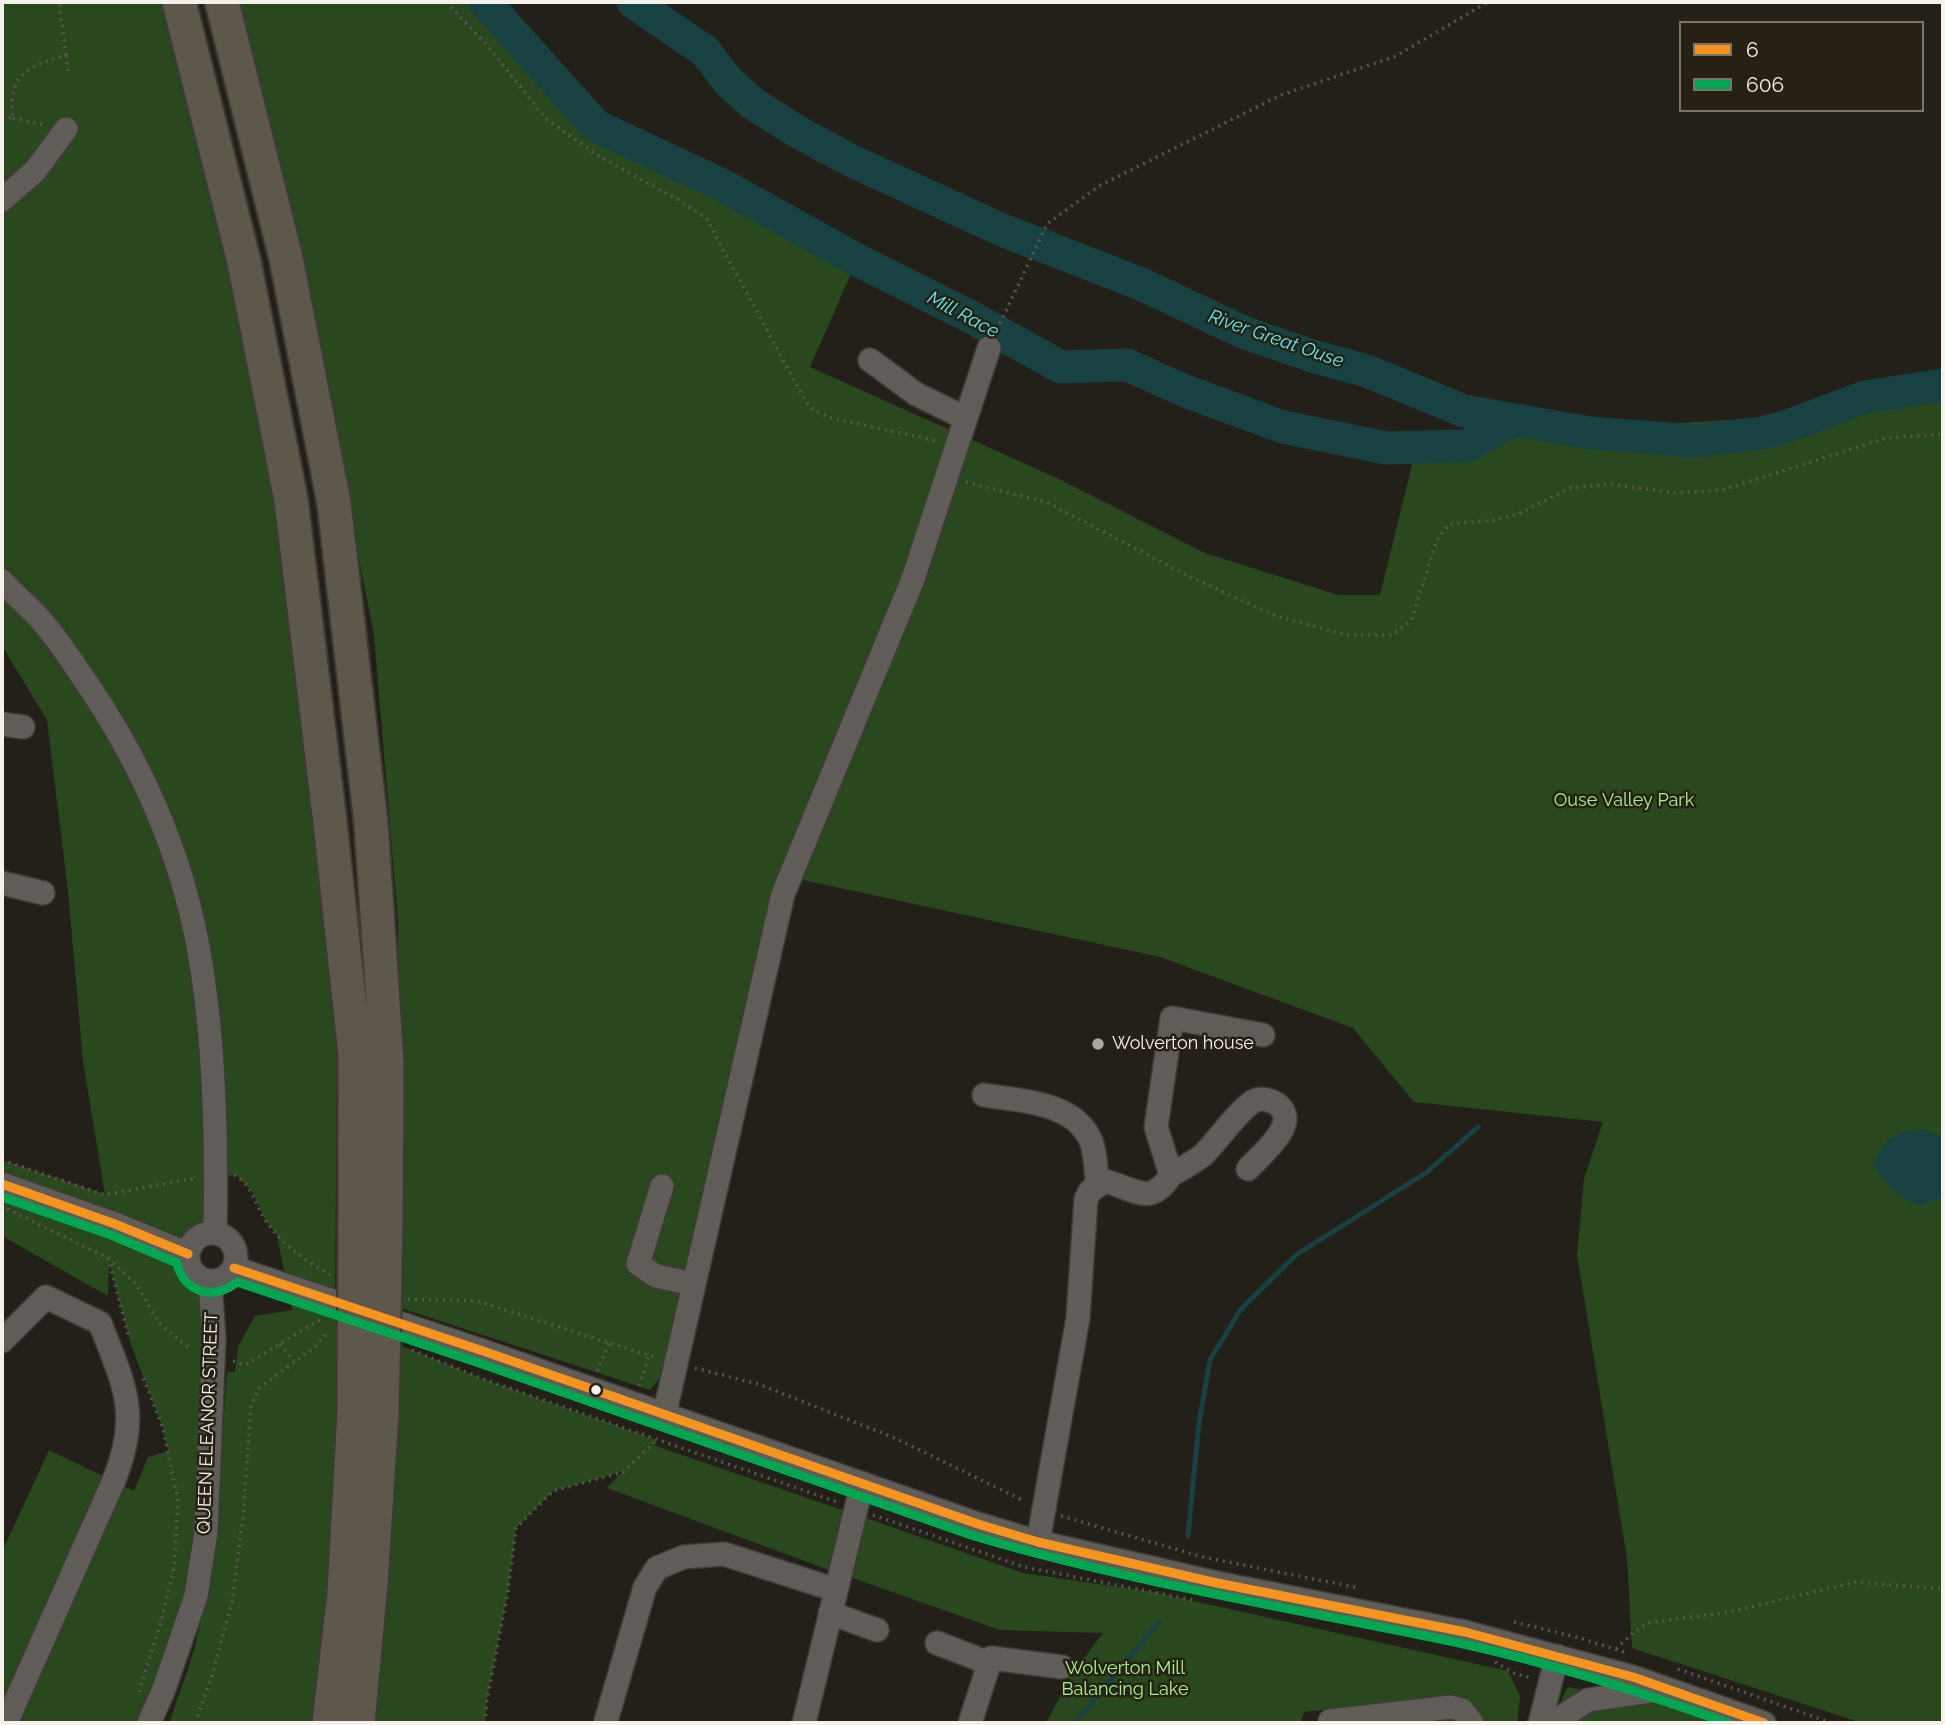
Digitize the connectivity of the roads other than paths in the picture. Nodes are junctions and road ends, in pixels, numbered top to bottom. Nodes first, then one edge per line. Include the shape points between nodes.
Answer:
1 (178, 2) edge
2 (222, 2) edge
3 (66, 129) road end
4 (2, 200) edge
5 (989, 348) road end
6 (870, 360) dead end
7 (965, 418) junction
8 (2, 581) edge
9 (2, 883) edge
10 (43, 893) dead end
11 (1263, 1035) dead end
12 (984, 1095) dead end
13 (1248, 1169) dead end
14 (1171, 1175) junction
15 (2, 1184) edge
16 (1097, 1184) junction
17 (662, 1186) dead end
18 (370, 1219) junction
19 (215, 1233) junction
20 (188, 1254) junction
21 (234, 1268) junction
22 (210, 1281) junction
23 (693, 1284) junction
24 (2, 1341) edge
25 (368, 1412) junction
26 (664, 1416) junction
27 (862, 1484) junction
28 (1038, 1542) junction
29 (836, 1590) junction
30 (830, 1613) junction
31 (877, 1630) dead end
32 (937, 1643) dead end
33 (1557, 1656) junction
34 (989, 1663) junction
35 (1062, 1667) dead end
36 (1672, 1679) junction
37 (606, 1721) dead end
38 (1330, 1721) dead end
39 (6, 1723) edge
40 (149, 1723) edge
41 (329, 1723) edge
42 (358, 1723) edge
43 (804, 1723) edge
44 (970, 1723) edge
45 (1472, 1723) edge
46 (1540, 1723) edge
47 (1552, 1723) edge
48 (1764, 1723) edge

1 - 18 highway via 244,262 291,500
2 - 18 highway via 286,258 334,503 371,823 387,1062
3 - 4 street via 35,171
5 - 7 street
6 - 7 street via 916,394
7 - 23 street via 912,579 783,894
8 - 19 street via 40,620 102,705 139,770 167,835 198,946 211,1049
9 - 10 street
11 - 14 street via 1172,1018 1156,1127
12 - 16 street via 1048,1106 1074,1121 1091,1140
13 - 14 street via 1282,1132 1286,1120 1278,1105 1268,1100 1256,1100 1202,1156
14 - 16 street via 1151,1193 1105,1181
15 - 20 street
16 - 28 street via 1086,1199 1078,1318
17 - 23 street via 638,1264 656,1276
18 - 25 highway, bridge
19 - 20 street via 197,1238
19 - 21 street via 234,1245
20 - 22 street via 196,1275
21 - 22 street via 228,1276
21 - 26 street
22 - 40 street, QUEEN ELEANOR STREET via 214,1339 206,1532 196,1596
23 - 26 street
24 - 39 street via 47,1297 100,1323 126,1390 129,1423 124,1456
25 - 41 highway
25 - 42 highway via 372,1583
26 - 27 street
27 - 28 street
27 - 29 street
28 - 33 street via 1465,1632
29 - 30 street
29 - 37 street via 724,1554 684,1557 657,1568 645,1587
30 - 31 street
30 - 43 street
32 - 34 street
33 - 36 street via 1633,1677
33 - 46 street
34 - 35 street via 990,1658
34 - 44 street
36 - 47 street via 1588,1700
36 - 48 street
38 - 45 street via 1451,1707 1462,1710

